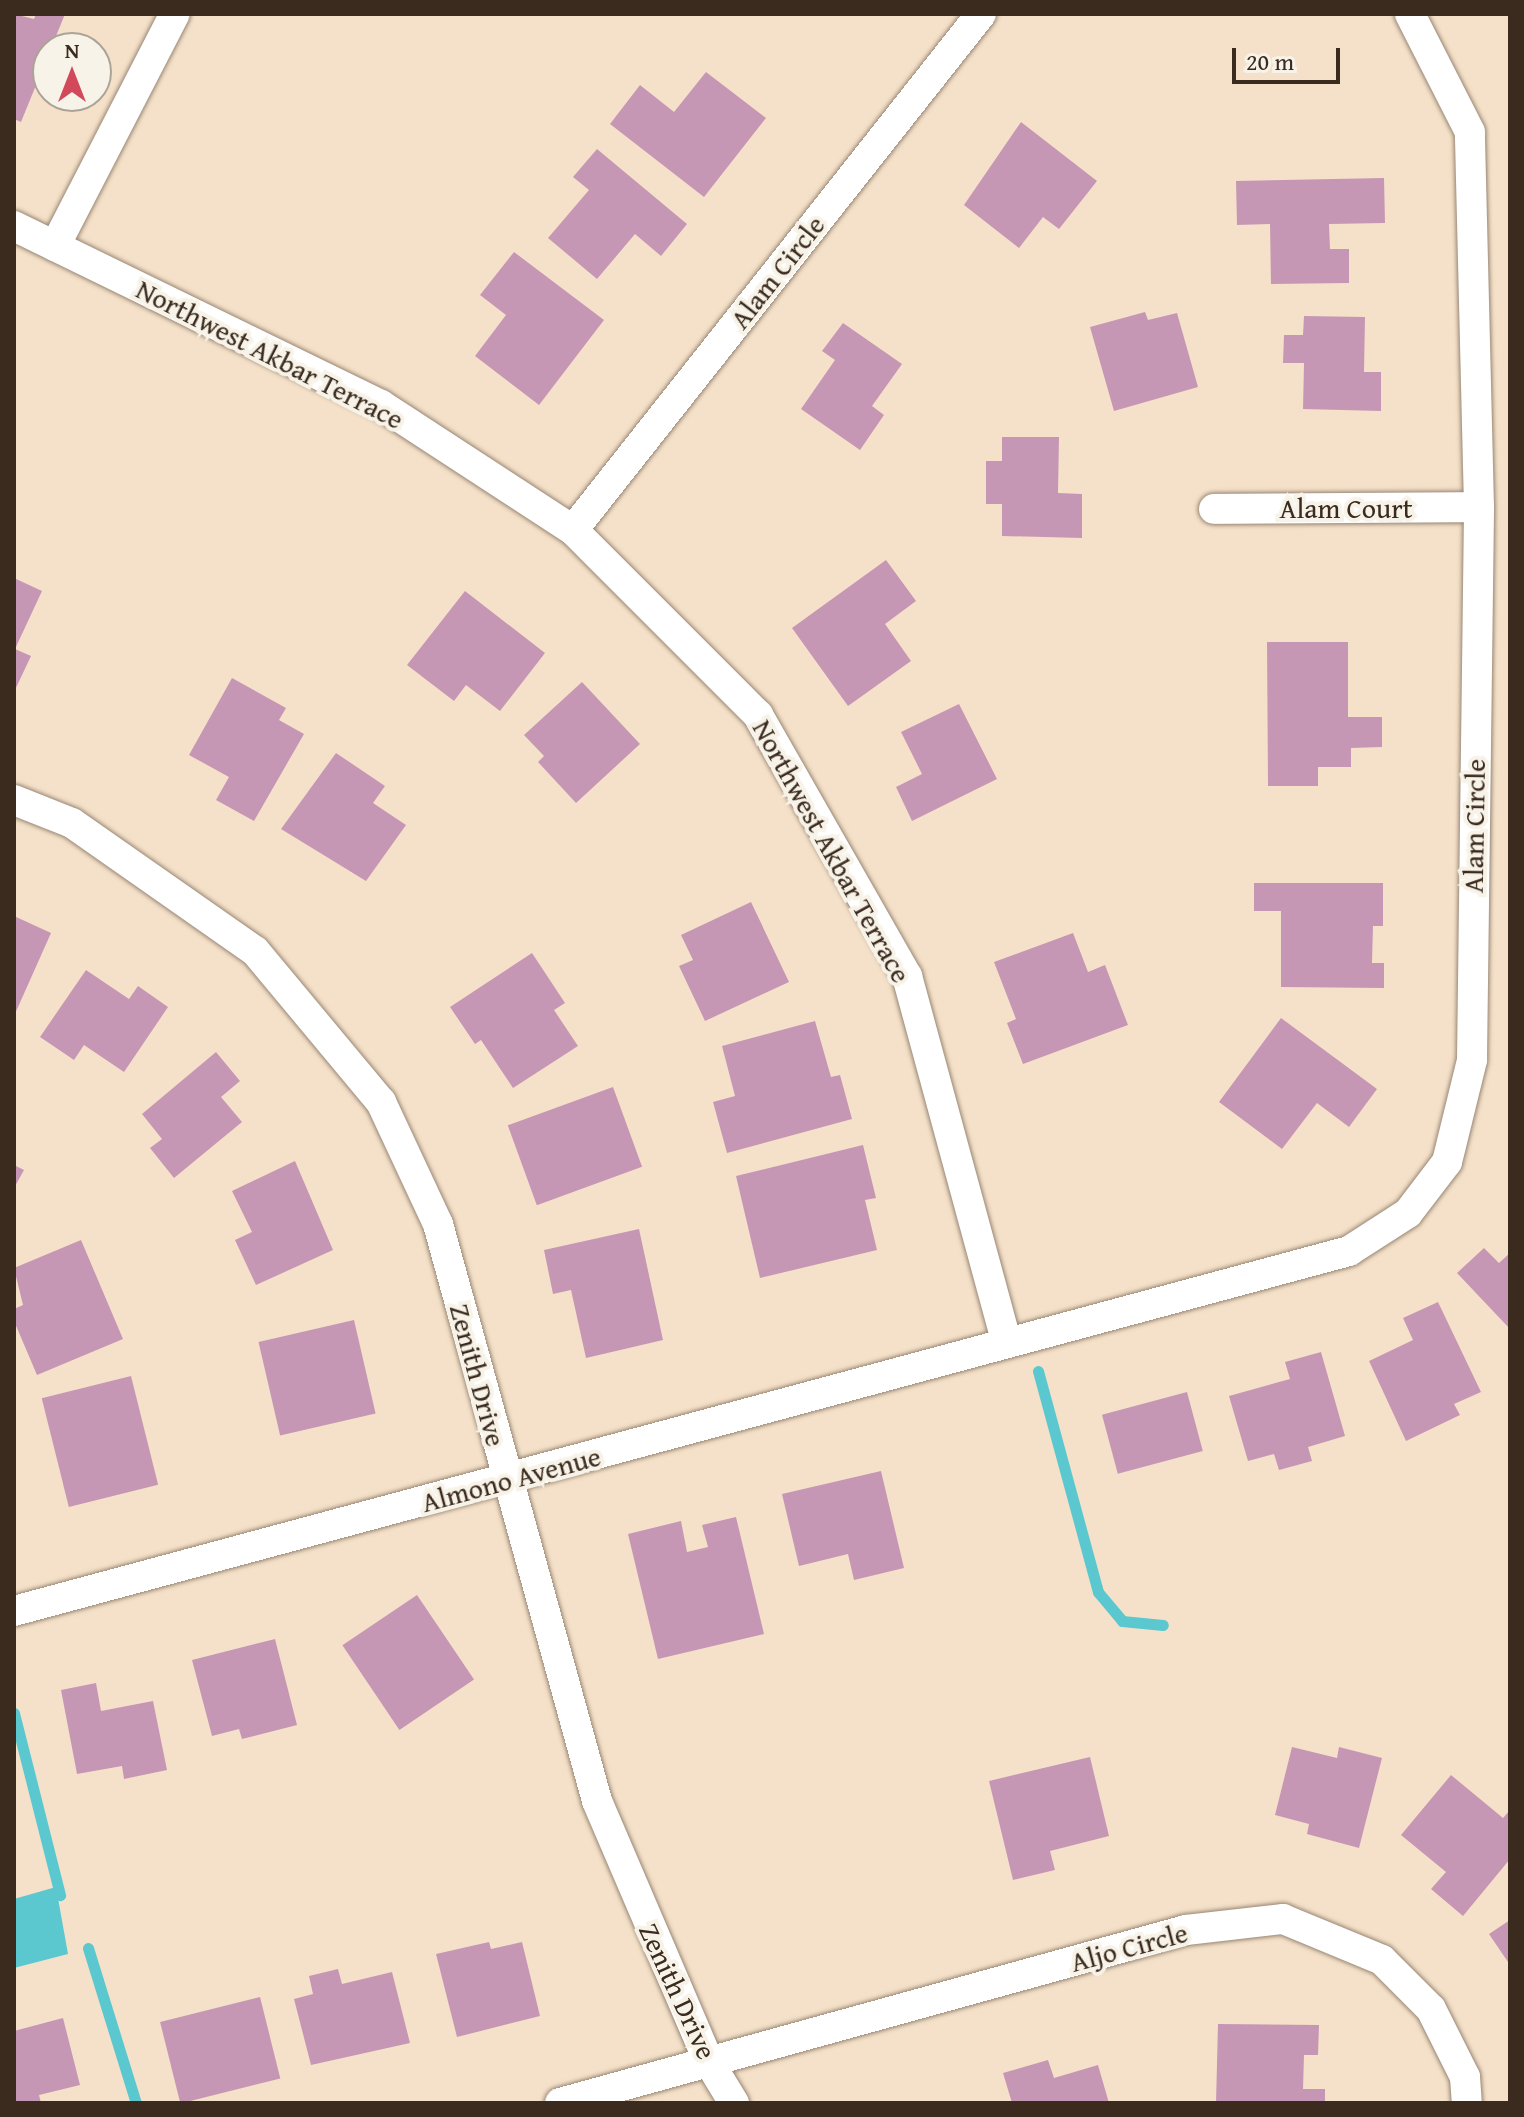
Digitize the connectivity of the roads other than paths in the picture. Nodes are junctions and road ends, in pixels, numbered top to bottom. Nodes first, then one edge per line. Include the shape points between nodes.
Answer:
1 (175, 14) edge
2 (981, 14) edge
3 (1410, 14) edge
4 (14, 226) edge
5 (55, 246) junction
6 (1479, 507) junction
7 (1214, 509) dead end
8 (573, 530) junction
9 (14, 800) edge
10 (1007, 1343) junction
11 (506, 1481) junction
12 (14, 1611) edge
13 (709, 2062) junction
14 (560, 2103) edge
15 (734, 2103) edge
16 (1467, 2103) edge

1 - 5 street
2 - 8 street, Alam Circle
3 - 6 street, Alam Circle via 1470,132
4 - 5 street, Northwest Akbar Terrace
5 - 8 street, Northwest Akbar Terrace via 381,405
6 - 7 street, Alam Court
6 - 10 street, Alam Circle via 1472,1060 1447,1162 1408,1213 1349,1251
8 - 10 street, Northwest Akbar Terrace via 758,715 907,976
9 - 11 street, Zenith Drive via 72,823 255,951 381,1102 438,1224
10 - 11 street, Almono Avenue
11 - 12 street, Almono Avenue
11 - 13 street, Zenith Drive via 597,1801
13 - 14 street, Aljo Circle
13 - 15 street, Zenith Drive
13 - 16 street, Aljo Circle via 1186,1930 1283,1919 1382,1960 1431,2009 1465,2077

